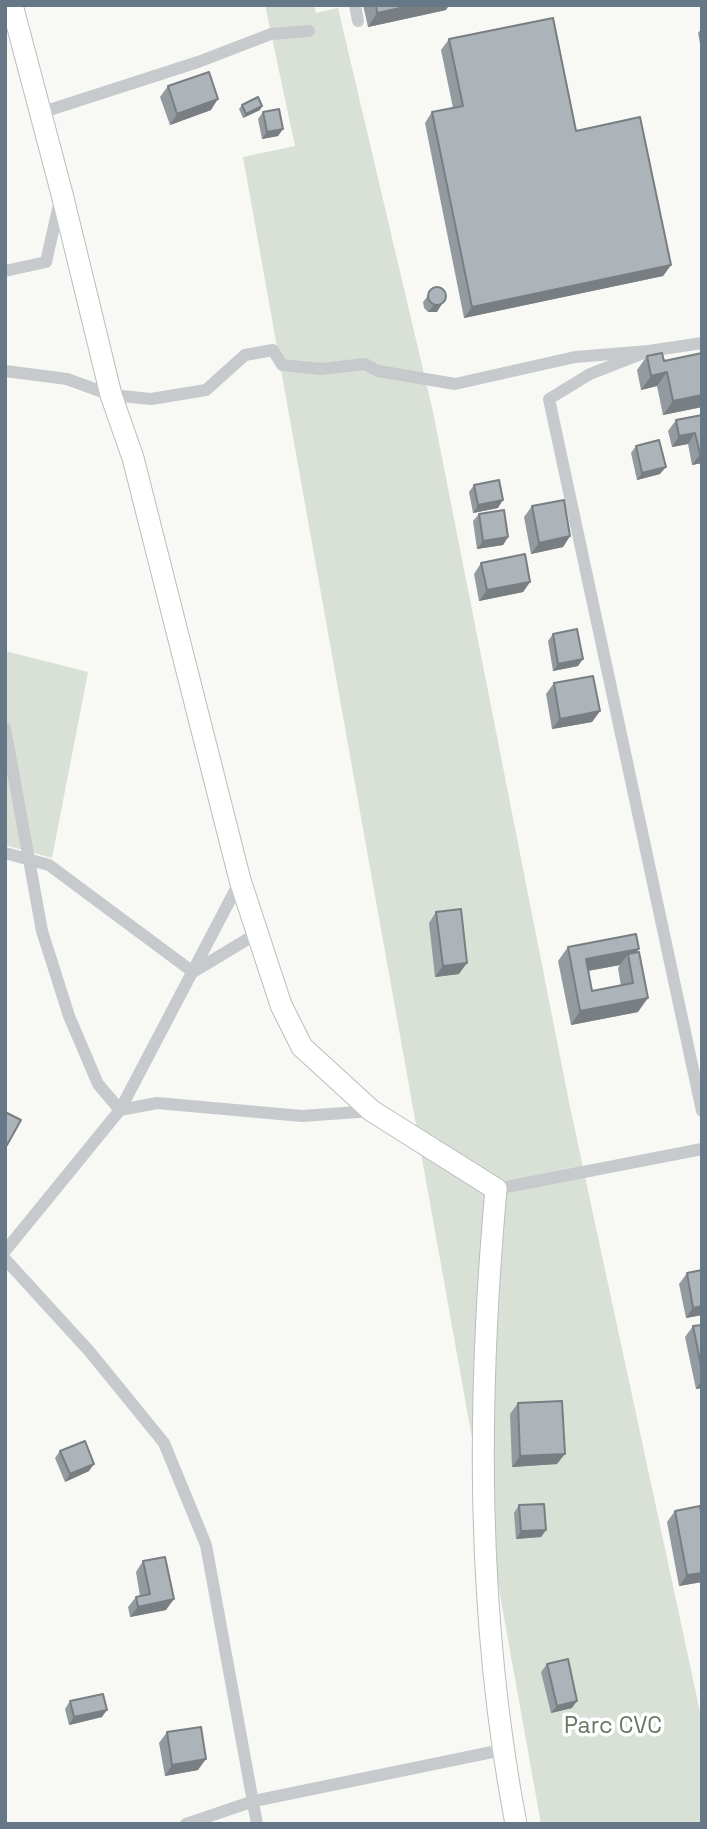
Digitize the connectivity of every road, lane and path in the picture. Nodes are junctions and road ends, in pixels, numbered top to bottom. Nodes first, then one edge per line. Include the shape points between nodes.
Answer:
1 (12, 5) edge
2 (355, 5) edge
3 (358, 21) dead end
4 (309, 31) dead end
5 (40, 113) junction
6 (62, 194) junction
7 (5, 271) edge
8 (702, 343) edge
9 (649, 351) junction
10 (5, 370) edge
11 (111, 395) junction
12 (5, 728) edge
13 (5, 853) edge
14 (31, 860) junction
15 (240, 880) junction
16 (256, 934) junction
17 (193, 972) junction
18 (120, 1110) junction
19 (372, 1111) junction
20 (702, 1111) edge
21 (702, 1149) edge
22 (496, 1189) junction
23 (5, 1251) edge
24 (5, 1259) edge
25 (502, 1750) junction
26 (254, 1801) junction
27 (186, 1824) edge
28 (257, 1824) edge
29 (516, 1824) edge

1 - 5 main road
2 - 3 street
4 - 5 street via 271,34
5 - 6 main road
6 - 7 street via 46,262
6 - 11 main road
8 - 9 street
9 - 11 street via 575,357 455,384 378,371 365,364 321,369 282,365 273,350 245,355 206,390 150,399
9 - 20 street via 590,374 549,399
10 - 11 street via 67,379
11 - 15 main road via 133,458
12 - 14 street
13 - 14 street
14 - 17 street via 49,865
14 - 18 street via 42,931 69,1016 98,1084
15 - 16 main road
15 - 17 street
16 - 17 street
16 - 19 main road via 281,1005 302,1047
17 - 18 street
18 - 19 street via 157,1103 302,1116
18 - 23 street
19 - 22 main road
21 - 22 street
22 - 25 main road via 484,1347 485,1507 488,1625
24 - 26 street via 90,1352 164,1443 206,1545
25 - 26 street
25 - 29 main road
26 - 27 street
26 - 28 street

